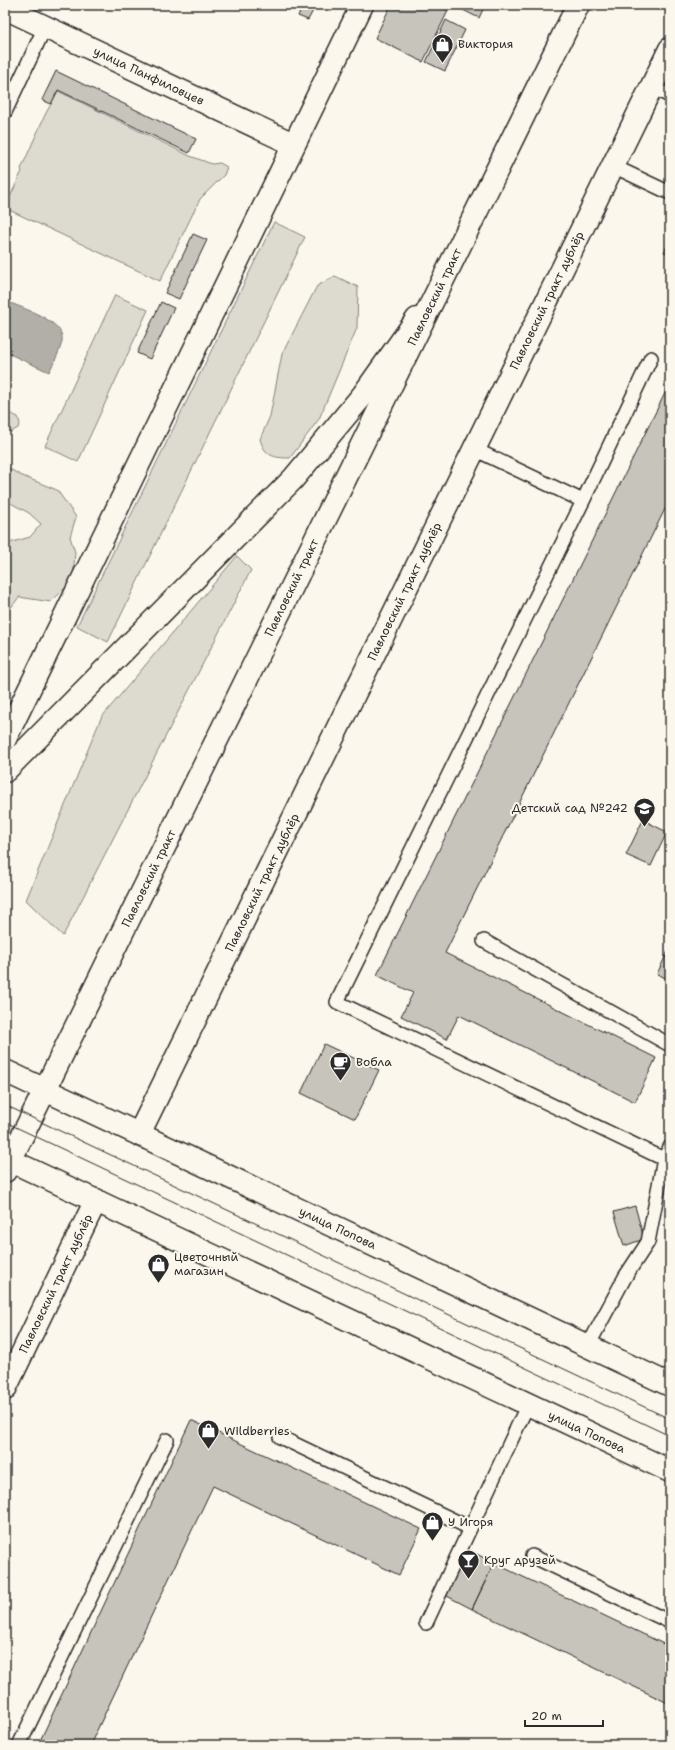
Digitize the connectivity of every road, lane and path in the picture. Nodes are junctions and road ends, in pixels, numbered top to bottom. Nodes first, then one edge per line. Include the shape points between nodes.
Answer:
1 (362, 5) edge
2 (578, 5) edge
3 (5, 8) edge
4 (45, 27) junction
5 (670, 49) edge
6 (661, 92) edge
7 (5, 112) edge
8 (293, 144) junction
9 (613, 166) junction
10 (670, 193) edge
11 (438, 289) junction
12 (651, 358) dead end
13 (474, 449) junction
14 (583, 500) junction
15 (5, 739) edge
16 (5, 772) edge
17 (484, 941) dead end
18 (670, 1045) edge
19 (5, 1071) edge
20 (44, 1089) junction
21 (139, 1134) junction
22 (670, 1147) edge
23 (664, 1159) junction
24 (7, 1163) edge
25 (96, 1200) junction
26 (588, 1346) junction
27 (670, 1385) edge
28 (5, 1389) edge
29 (528, 1404) junction
30 (280, 1437) dead end
31 (167, 1440) dead end
32 (670, 1471) edge
33 (470, 1528) junction
34 (532, 1556) dead end
35 (670, 1622) edge
36 (426, 1623) dead end
37 (19, 1745) edge

1 - 8 main road
2 - 11 main road, Павловский тракт
3 - 4 main road, улица Панфиловцев
4 - 7 lane
4 - 8 main road, улица Панфиловцев
5 - 6 main road, Павловский тракт дублёр
6 - 9 main road, Павловский тракт дублёр
8 - 15 main road
9 - 10 lane
9 - 13 main road, Павловский тракт дублёр
11 - 16 main road via 363,395 293,479
11 - 20 main road, Павловский тракт
12 - 14 lane
13 - 14 lane
13 - 21 main road, Павловский тракт дублёр
14 - 23 lane via 336,1002
17 - 18 lane
19 - 20 main road, улица Попова
20 - 21 main road, улица Попова
20 - 24 main road, Павловский тракт
21 - 26 main road, улица Попова
22 - 23 lane
23 - 26 lane via 648,1242 625,1277
24 - 25 main road, улица Попова
25 - 28 main road, Павловский тракт дублёр
25 - 29 main road, улица Попова
26 - 27 main road, улица Попова
29 - 32 main road, улица Попова
29 - 33 lane
30 - 33 lane
31 - 37 lane
33 - 36 lane
34 - 35 lane

